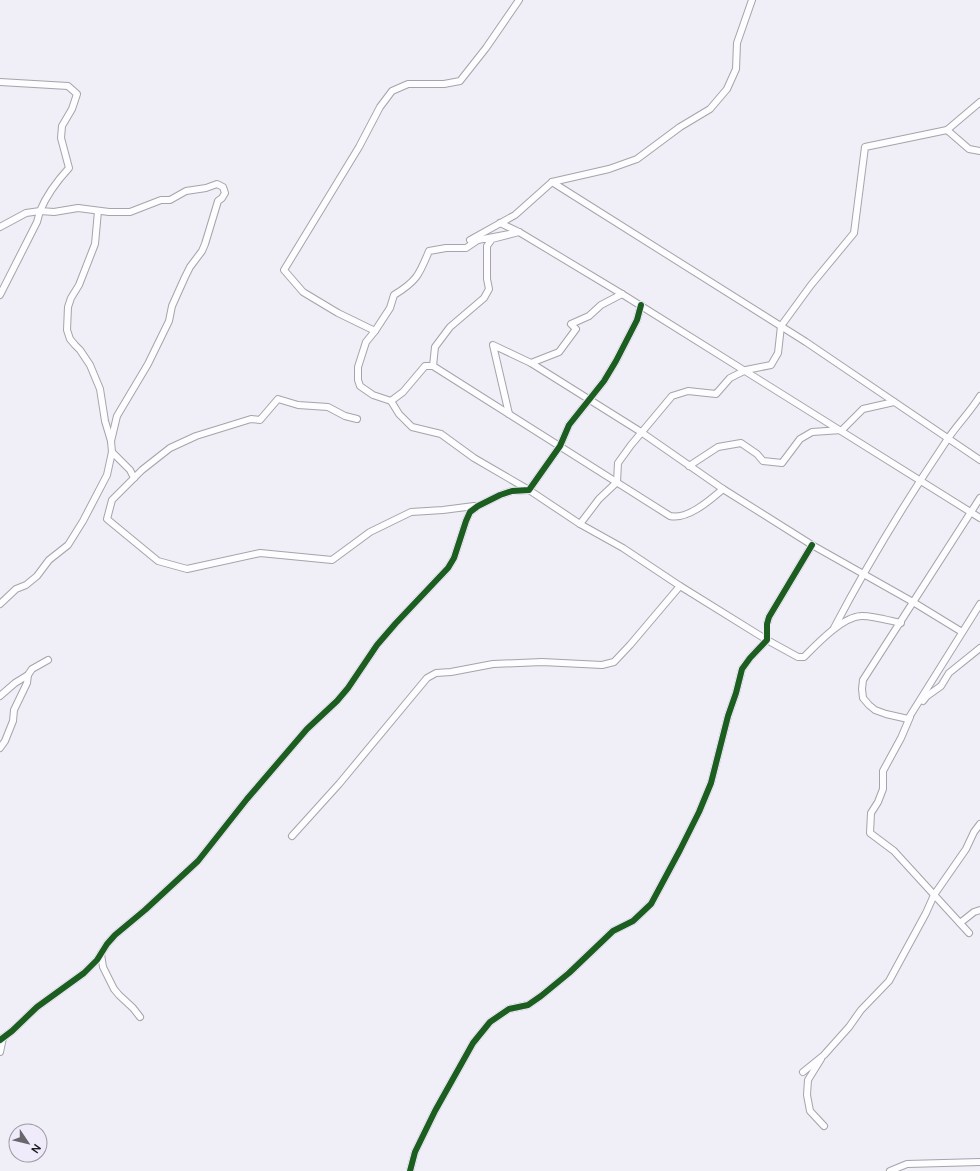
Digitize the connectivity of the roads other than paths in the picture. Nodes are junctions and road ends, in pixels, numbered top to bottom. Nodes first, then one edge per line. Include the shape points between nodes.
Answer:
1 (519, 0) edge
2 (752, 0) edge
3 (0, 82) edge
4 (980, 102) edge
5 (947, 130) junction
6 (980, 151) edge
7 (552, 182) junction
8 (40, 211) junction
9 (98, 211) junction
10 (500, 223) junction
11 (0, 227) edge
12 (519, 232) junction
13 (459, 248) junction
14 (622, 294) junction
15 (0, 295) edge
16 (641, 305) junction
17 (781, 326) junction
18 (375, 331) junction
19 (531, 363) junction
20 (433, 366) junction
21 (746, 370) junction
22 (980, 396) edge
23 (590, 400) junction
24 (391, 401) junction
25 (894, 402) junction
26 (509, 414) junction
27 (358, 418) dead end
28 (842, 430) junction
29 (641, 432) junction
30 (948, 438) junction
31 (111, 441) junction
32 (560, 446) junction
33 (112, 452) junction
34 (980, 460) edge
35 (689, 466) junction
36 (134, 478) junction
37 (920, 480) junction
38 (617, 482) junction
39 (723, 489) junction
40 (529, 490) junction
41 (980, 498) edge
42 (478, 506) junction
43 (971, 512) junction
44 (980, 518) edge
45 (580, 524) junction
46 (812, 545) junction
47 (862, 574) junction
48 (680, 586) junction
49 (913, 602) junction
50 (0, 604) edge
51 (980, 604) edge
52 (901, 623) junction
53 (834, 628) junction
54 (962, 632) junction
55 (767, 640) junction
56 (980, 648) edge
57 (48, 660) dead end
58 (28, 675) junction
59 (0, 696) edge
60 (908, 719) junction
61 (0, 748) edge
62 (980, 824) edge
63 (292, 836) dead end
64 (934, 895) junction
65 (980, 910) edge
66 (960, 923) junction
67 (969, 933) dead end
68 (101, 954) junction
69 (140, 1017) dead end
70 (1, 1039) edge
71 (0, 1052) edge
72 (824, 1055) junction
73 (803, 1072) dead end
74 (824, 1126) dead end
75 (980, 1162) edge
76 (410, 1171) edge
77 (890, 1171) edge

1 - 18 street via 460,81 444,84 408,84 392,91 380,107 355,154 284,270 303,292
2 - 7 street via 736,43 736,69 727,89 710,109 637,159
3 - 8 street via 68,86 77,94 62,126 61,138 69,168 56,182
4 - 5 street
5 - 6 street via 969,149
5 - 17 street via 865,147 854,233
7 - 10 street via 515,215
7 - 17 street
8 - 9 street via 54,212 78,208
8 - 11 street via 26,212
8 - 15 street via 37,222
9 - 31 street via 96,244 71,298 67,330 70,339 90,365 100,389
9 - 31 street via 130,212 161,200 170,200 186,191 201,190 217,184 223,187 225,193 218,201 202,252 185,277 172,306 169,320 148,364 117,416
10 - 12 street
10 - 13 street
12 - 13 street via 478,240 466,248
12 - 14 street
12 - 20 street via 492,239 487,246 489,289 484,298 450,327 435,347
13 - 18 street via 429,251 417,277 394,295 390,308
14 - 16 street
14 - 19 street via 600,305 589,316 571,324 576,329 559,352
16 - 21 street
16 - 23 street via 629,338
17 - 21 street via 778,353 771,365
17 - 25 street
18 - 24 street via 366,342 358,367 358,380 360,386 373,395
19 - 23 street
19 - 26 street via 493,344
20 - 24 street via 425,366 403,392
20 - 26 street
21 - 28 street
21 - 29 street via 730,378 716,394 688,391 672,396
22 - 30 street
23 - 29 street
23 - 32 street via 569,425
24 - 40 street via 399,414 412,426 441,434 474,458
25 - 28 street via 863,409
25 - 30 street
26 - 32 street
27 - 36 street via 345,416 328,407 278,399 260,420 251,418 196,436 170,448
28 - 35 street via 812,432 806,435 782,463 763,462 757,454 741,443 718,447
28 - 37 street
29 - 35 street
29 - 38 street via 618,463
30 - 34 street
30 - 37 street
31 - 33 street
32 - 38 street
32 - 40 street
33 - 36 street via 130,470
33 - 50 street via 104,483 68,545 49,560 37,576 16,589
35 - 39 street
36 - 42 street via 112,500 106,519 158,561 187,569 260,553 332,560 370,532 412,512
37 - 43 street
37 - 47 street
38 - 39 street via 664,512 677,517 696,509
38 - 45 street via 599,498
39 - 46 street
40 - 42 street via 512,490
40 - 45 street
41 - 43 street
42 - 68 street via 470,512 466,520 454,558 448,568 377,645 337,701 307,729 198,860 115,935
43 - 44 street
43 - 49 street
45 - 48 street via 623,548
46 - 47 street
46 - 55 street via 770,617 767,624
47 - 49 street
47 - 53 street
48 - 55 street
48 - 63 street via 614,662 602,665 542,662 493,664 436,673 427,678
49 - 52 street
49 - 54 street
51 - 54 street
52 - 53 street via 861,616
52 - 60 street via 869,670 862,689 863,698 875,710
53 - 55 street via 801,658
54 - 60 street
55 - 76 street via 742,669 711,783 687,837 651,904 633,921 612,931 541,996 528,1005 509,1009 490,1022 473,1043 435,1111 415,1152
56 - 60 street via 949,673 941,686 927,696
57 - 58 street
58 - 59 street
58 - 61 street
60 - 64 street via 883,771 883,789 871,813 870,833 894,851
62 - 64 street
64 - 66 street
64 - 72 street via 889,981 860,1010
65 - 66 street
66 - 67 street
68 - 69 street via 103,967 114,989
68 - 70 street via 84,973 37,1006
70 - 71 street
72 - 73 street
72 - 74 street via 808,1080 807,1095 810,1111
75 - 77 street via 907,1164

